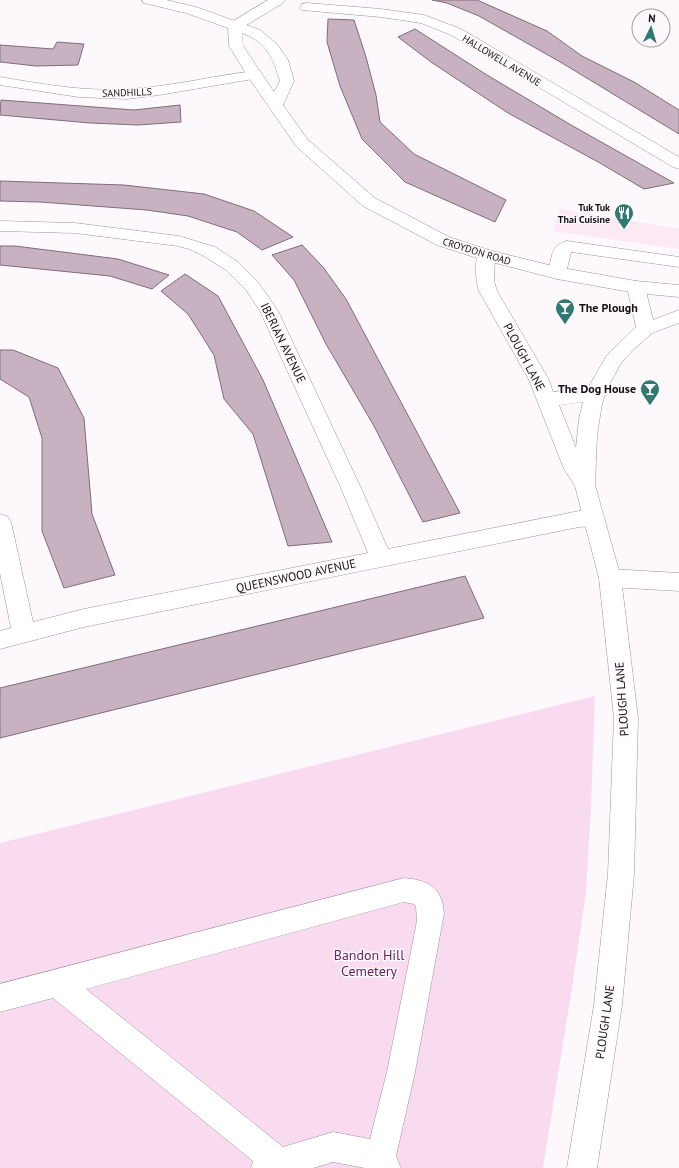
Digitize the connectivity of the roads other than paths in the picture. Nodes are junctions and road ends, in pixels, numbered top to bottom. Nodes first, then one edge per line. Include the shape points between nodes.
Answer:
1 (149, 0) edge
2 (278, 0) edge
3 (305, 7) edge
4 (235, 26) junction
5 (254, 75) junction
6 (0, 81) edge
7 (276, 105) junction
8 (679, 164) edge
9 (0, 226) edge
10 (486, 255) junction
11 (679, 262) edge
12 (557, 273) junction
13 (636, 287) junction
14 (679, 291) edge
15 (679, 316) edge
16 (646, 329) junction
17 (594, 393) junction
18 (546, 399) junction
19 (585, 485) junction
20 (594, 518) junction
21 (0, 522) edge
22 (381, 558) junction
23 (610, 578) junction
24 (679, 582) edge
25 (24, 634) junction
26 (0, 640) edge
27 (57, 983) junction
28 (0, 998) edge
29 (383, 1162) edge
30 (271, 1166) edge
31 (582, 1168) edge

1 - 4 main road via 191,10
2 - 4 main road
3 - 8 main road, HALLOWELL AVENUE via 381,13 424,20 456,32
4 - 5 main road, CROYDON ROAD via 236,46
4 - 7 main road via 255,33 272,47 282,60 287,81
5 - 6 main road, SANDHILLS via 191,86 109,94
5 - 7 main road, CROYDON ROAD
7 - 10 main road, CROYDON ROAD via 302,143 370,202 443,241
9 - 22 main road, IBERIAN AVENUE via 75,228 195,244 225,260 242,274 257,290 269,311
10 - 12 main road, CROYDON ROAD
10 - 18 main road, PLOUGH LANE via 485,280 488,291 539,380
11 - 12 main road via 567,246 563,248
12 - 13 main road, CROYDON ROAD
13 - 14 main road, CROYDON ROAD
13 - 16 main road
15 - 16 main road
16 - 17 main road via 614,358
17 - 18 main road
17 - 19 main road via 589,415
18 - 19 main road, PLOUGH LANE via 574,469
19 - 20 main road, PLOUGH LANE
20 - 22 main road, QUEENSWOOD AVENUE
20 - 23 main road, PLOUGH LANE
21 - 25 main road
22 - 25 main road, QUEENSWOOD AVENUE via 84,618
23 - 24 main road
23 - 31 main road, PLOUGH LANE via 626,718 621,874 608,1005
25 - 26 main road, QUEENSWOOD AVENUE
27 - 28 main road
27 - 29 main road via 404,890 417,891 428,898 432,907
27 - 30 main road
29 - 30 main road via 333,1147

